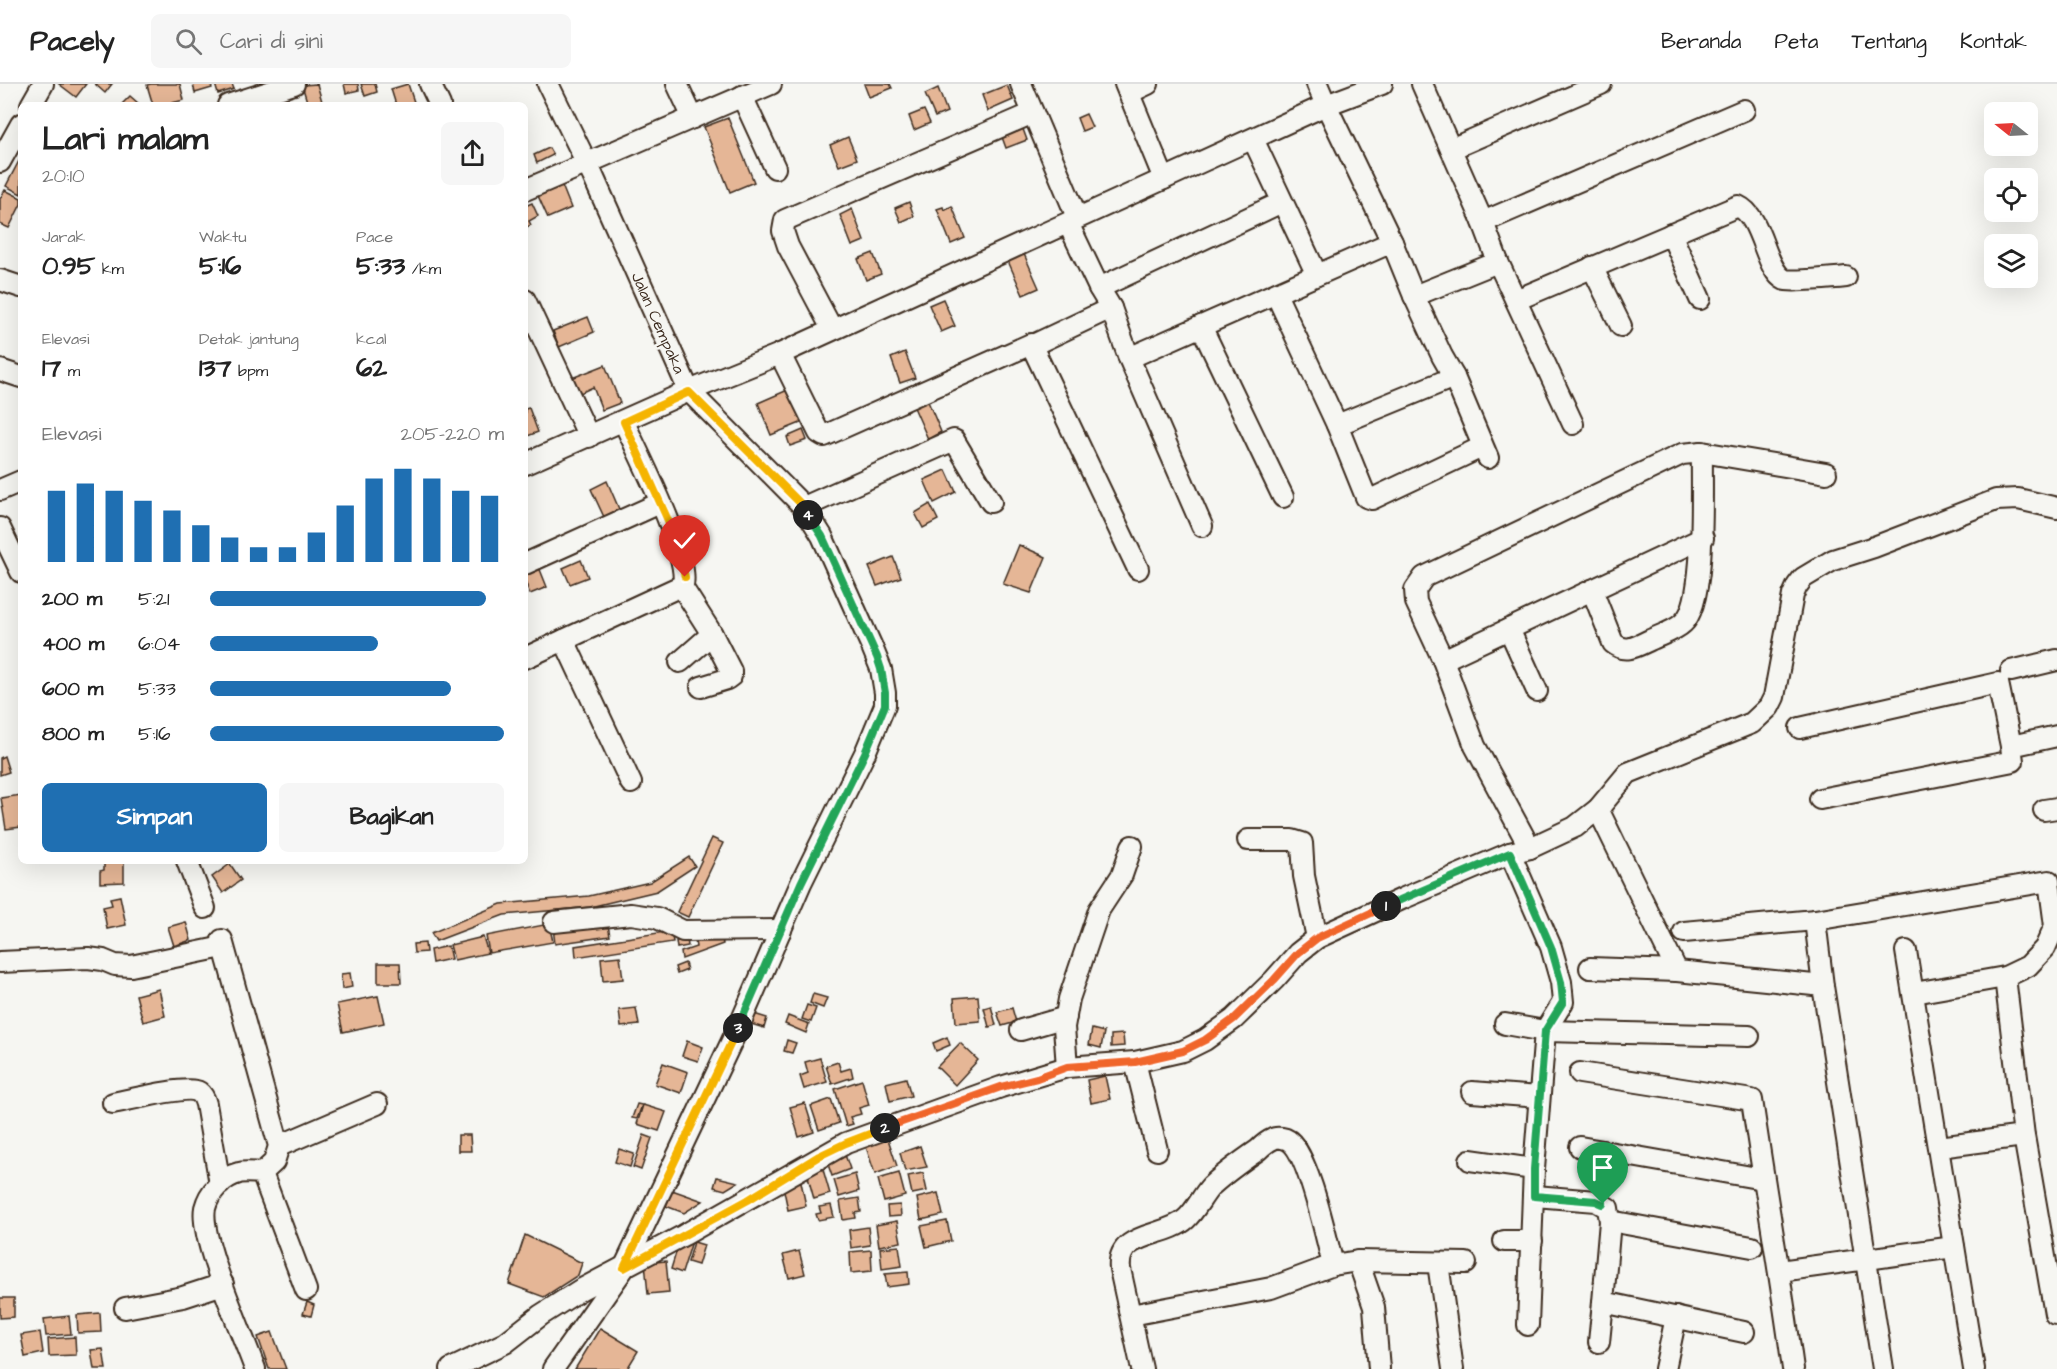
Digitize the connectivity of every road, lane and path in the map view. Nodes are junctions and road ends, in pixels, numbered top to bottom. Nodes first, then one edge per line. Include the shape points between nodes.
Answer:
1 (43, 84) edge
2 (294, 84) edge
3 (430, 84) edge
4 (548, 84) edge
5 (677, 84) edge
6 (771, 84) edge
7 (1021, 84) edge
8 (1148, 84) edge
9 (1317, 84) edge
10 (1382, 84) edge
11 (1422, 84) edge
12 (1601, 84) edge
13 (1127, 88) edge
14 (742, 96) junction
15 (34, 102) edge
16 (237, 102) edge
17 (439, 102) edge
18 (1326, 105) junction
19 (1744, 110) dead end
20 (1033, 113) junction
21 (693, 118) junction
22 (18, 129) edge
23 (1253, 139) junction
24 (1451, 149) junction
25 (0, 162) edge
26 (587, 164) junction
27 (775, 168) dead end
28 (1164, 178) junction
29 (528, 189) edge
30 (1282, 202) junction
31 (1073, 220) junction
32 (1483, 222) junction
33 (1671, 234) junction
34 (1392, 242) junction
35 (1498, 262) junction
36 (1593, 267) junction
37 (1317, 275) junction
38 (1846, 277) dead end
39 (0, 280) edge
40 (18, 285) edge
41 (1099, 288) junction
42 (1276, 294) junction
43 (1414, 296) junction
44 (1700, 299) dead end
45 (1516, 300) junction
46 (528, 306) edge
47 (1111, 309) junction
48 (1201, 326) junction
49 (1621, 326) dead end
50 (832, 329) junction
51 (1033, 345) junction
52 (780, 354) junction
53 (1129, 358) junction
54 (0, 370) edge
55 (18, 376) edge
56 (1454, 377) junction
57 (689, 392) junction
58 (624, 422) junction
59 (1574, 424) dead end
60 (1337, 425) junction
61 (589, 437) junction
62 (1702, 453) junction
63 (528, 463) edge
64 (1826, 473) dead end
65 (18, 482) edge
66 (0, 490) edge
67 (1283, 497) dead end
68 (991, 502) dead end
69 (660, 503) junction
70 (804, 507) junction
71 (2057, 508) edge
72 (1202, 526) dead end
73 (0, 528) edge
74 (1703, 538) junction
75 (528, 563) edge
76 (18, 565) edge
77 (1138, 569) dead end
78 (682, 587) junction
79 (1592, 590) junction
80 (1509, 629) junction
81 (712, 634) junction
82 (564, 640) junction
83 (528, 657) edge
84 (1443, 660) junction
85 (2057, 660) edge
86 (680, 662) dead end
87 (2011, 671) dead end
88 (701, 687) dead end
89 (1537, 691) dead end
90 (1800, 728) dead end
91 (2057, 736) edge
92 (2011, 746) junction
93 (631, 783) dead end
94 (1820, 799) dead end
95 (1598, 809) junction
96 (1248, 840) dead end
97 (1132, 846) dead end
98 (1530, 848) junction
99 (1510, 853) junction
100 (188, 864) edge
101 (205, 908) dead end
102 (1815, 920) junction
103 (554, 922) dead end
104 (781, 930) junction
105 (1684, 932) dead end
106 (1317, 938) junction
107 (1906, 951) dead end
108 (0, 962) edge
109 (1590, 968) dead end
110 (1677, 971) junction
111 (2005, 977) junction
112 (1823, 986) junction
113 (1914, 993) junction
114 (1066, 1017) junction
115 (1505, 1024) dead end
116 (1021, 1030) dead end
117 (1545, 1031) junction
118 (1749, 1036) dead end
119 (1135, 1062) junction
120 (1067, 1067) junction
121 (1580, 1073) dead end
122 (1472, 1092) dead end
123 (1539, 1097) junction
124 (113, 1103) dead end
125 (377, 1104) dead end
126 (2024, 1136) junction
127 (279, 1146) junction
128 (1580, 1147) dead end
129 (1939, 1147) junction
130 (1157, 1150) dead end
131 (1470, 1161) dead end
132 (1534, 1169) junction
133 (262, 1173) junction
134 (1763, 1179) junction
135 (220, 1184) junction
136 (1534, 1196) junction
137 (1610, 1221) junction
138 (1504, 1241) dead end
139 (1532, 1241) junction
140 (1752, 1247) dead end
141 (1954, 1247) junction
142 (1358, 1260) junction
143 (1866, 1260) junction
144 (1438, 1263) junction
145 (1466, 1263) dead end
146 (1333, 1265) junction
147 (624, 1268) junction
148 (1780, 1271) junction
149 (223, 1284) junction
150 (306, 1290) dead end
151 (1603, 1302) junction
152 (125, 1308) dead end
153 (2057, 1314) edge
154 (1131, 1316) junction
155 (1676, 1317) junction
156 (1528, 1325) dead end
157 (1744, 1332) dead end
158 (1599, 1342) dead end
159 (255, 1369) edge
160 (451, 1369) edge
161 (553, 1369) edge
162 (1142, 1369) edge
163 (1379, 1369) edge
164 (1453, 1369) edge
165 (1665, 1369) edge
166 (1793, 1369) edge
167 (1883, 1369) edge
168 (1974, 1369) edge

1 - 15 street
2 - 16 street
3 - 17 street
4 - 26 street, Jalan Cempaka
5 - 21 street
6 - 14 street
7 - 20 street
8 - 13 street
9 - 18 street
10 - 18 street
11 - 24 street
12 - 24 street
13 - 28 street
14 - 21 street
14 - 27 street
18 - 23 street
18 - 34 street
19 - 32 street
20 - 31 street
20 - 50 street via 785,220 783,231 788,246
21 - 26 street
22 - 25 street
23 - 28 street
23 - 30 street
24 - 32 street
26 - 29 street
26 - 57 street, Jalan Cempaka
28 - 31 street
30 - 37 street
30 - 41 street
31 - 41 street
31 - 50 street
32 - 35 street
33 - 36 street
33 - 38 street via 1740,207 1756,226 1777,273 1785,280
33 - 44 street
34 - 37 street
34 - 43 street
35 - 43 street
35 - 45 street
36 - 45 street
36 - 49 street
37 - 42 street
39 - 40 street
41 - 47 street
42 - 48 street
42 - 60 street
43 - 56 street
45 - 59 street
46 - 61 street
47 - 51 street
47 - 53 street
48 - 53 street
48 - 67 street
50 - 52 street
51 - 52 street via 824,436
51 - 77 street
52 - 57 street
53 - 72 street
54 - 55 street
56 - 60 street
56 - 60 street via 1485,452 1372,499 1366,496
57 - 58 street
57 - 70 street, Jalan Cempaka
58 - 61 street
58 - 69 street
61 - 63 street
62 - 64 street
62 - 74 street
62 - 84 street via 1682,454 1424,577 1415,590 1416,602
65 - 66 street
68 - 70 street via 954,440
69 - 75 street
69 - 78 street via 682,561
70 - 104 street, Jalan Cempaka via 822,536 877,657 885,705
71 - 95 street via 2018,499 1996,500 1833,560 1803,578 1793,595 1778,684 1769,707 1744,727 1628,773
73 - 76 street
74 - 79 street
74 - 79 street via 1699,576 1687,618 1683,624 1630,649 1613,643
78 - 81 street
78 - 82 street
79 - 80 street
80 - 84 street
80 - 89 street
81 - 86 street
81 - 88 street via 731,676
82 - 83 street
82 - 93 street
84 - 98 street via 1475,746
85 - 87 street
90 - 92 street via 1998,683
91 - 92 street
92 - 94 street via 2013,761
95 - 98 street via 1575,827
95 - 110 street
96 - 106 street via 1302,843 1304,876
97 - 114 street via 1122,875 1096,918
98 - 99 street
99 - 106 street
99 - 117 street via 1551,947 1561,982 1563,1002
100 - 101 street
102 - 105 street
102 - 111 street via 2049,881 2055,926 2045,948 2028,966
102 - 112 street
103 - 104 street via 631,914 657,918 683,931
104 - 147 street, Jalan Cempaka
106 - 119 street via 1234,1019 1205,1040 1183,1051
107 - 113 street
108 - 127 street via 88,958 131,966 222,944
109 - 110 street
110 - 112 street
111 - 113 street
111 - 126 street
112 - 143 street
113 - 129 street
114 - 116 street
114 - 120 street
115 - 117 street
117 - 118 street
117 - 123 street
119 - 120 street
119 - 130 street
120 - 147 street via 846,1143
121 - 134 street via 1752,1100
122 - 123 street
123 - 132 street
124 - 135 street via 186,1089 199,1092 206,1104
125 - 127 street
126 - 129 street
126 - 153 street
127 - 133 street via 273,1162
128 - 134 street
129 - 141 street
131 - 132 street
132 - 136 street
133 - 135 street via 239,1173
133 - 150 street
134 - 148 street
135 - 149 street via 212,1191 205,1210 209,1244
136 - 137 street via 1596,1201 1607,1207
136 - 139 street
137 - 140 street
137 - 151 street
138 - 139 street
139 - 156 street
141 - 143 street
141 - 168 street
142 - 144 street
142 - 146 street
142 - 163 street via 1374,1307
143 - 148 street
143 - 167 street
144 - 145 street
144 - 164 street
146 - 154 street via 1271,1288
146 - 154 street via 1302,1157 1291,1142 1273,1138 1210,1188 1179,1224 1129,1243 1122,1251 1120,1269
147 - 160 street via 580,1290 505,1343
147 - 161 street, Jalan Cempaka
148 - 166 street
149 - 152 street via 183,1297
149 - 159 street
151 - 155 street
151 - 158 street
154 - 162 street
155 - 157 street
155 - 165 street

